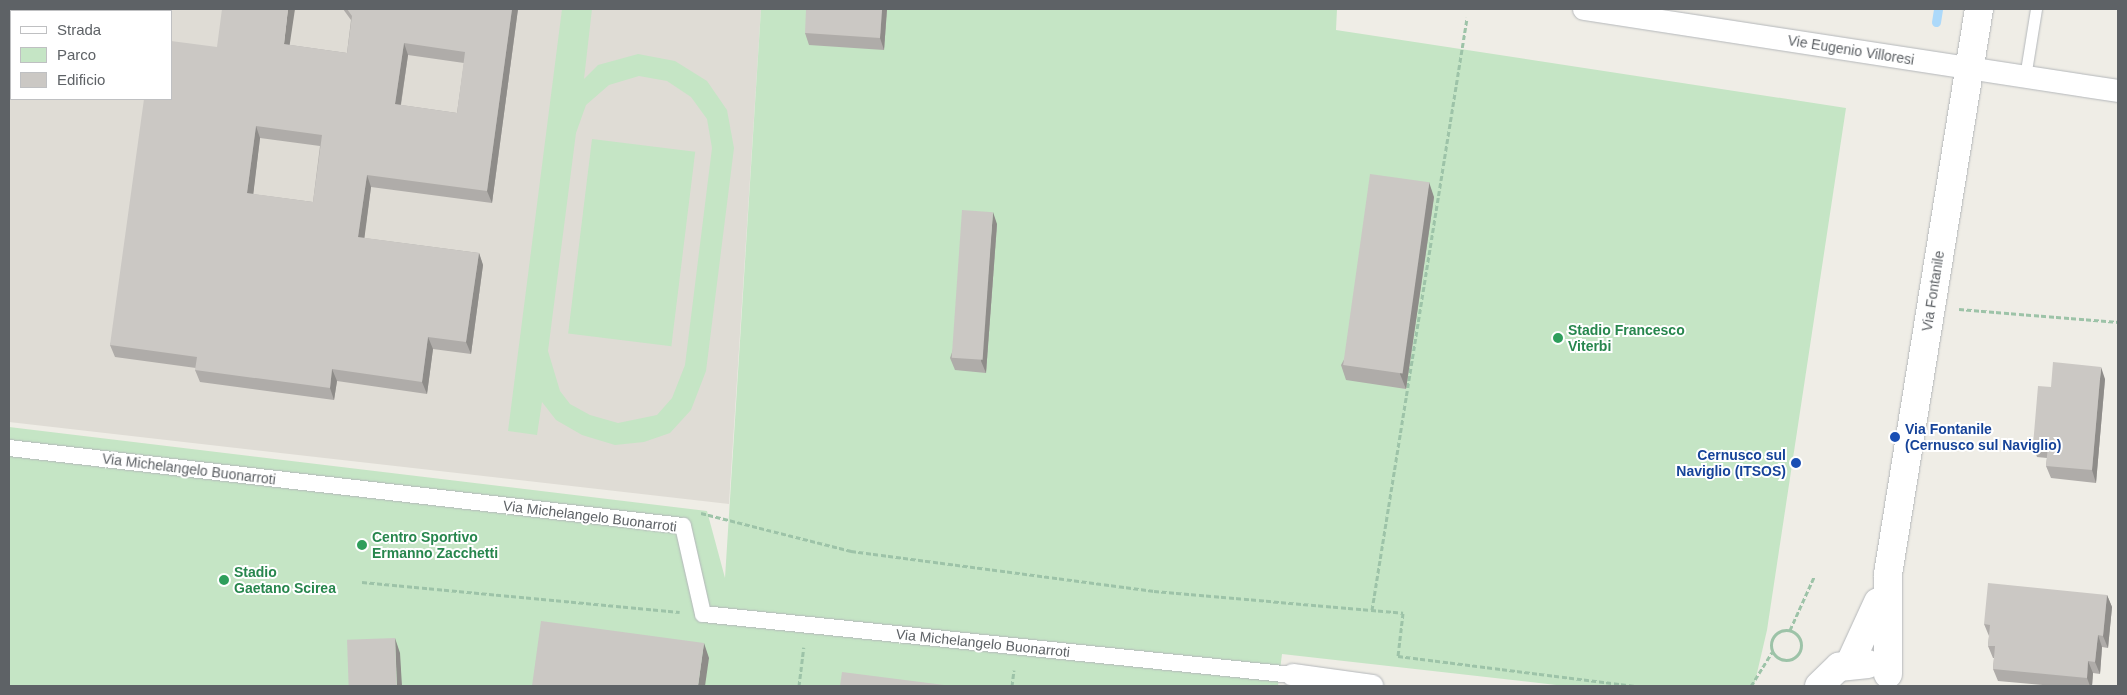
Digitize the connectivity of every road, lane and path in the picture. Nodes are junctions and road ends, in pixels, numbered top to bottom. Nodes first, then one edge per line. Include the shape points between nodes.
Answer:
1 (1584, 9) edge
2 (1979, 9) edge
3 (2036, 9) edge
4 (1466, 18) dead end
5 (1970, 68) junction
6 (2025, 77) junction
7 (2118, 91) edge
8 (1953, 309) dead end
9 (2118, 322) edge
10 (9, 448) edge
11 (696, 512) dead end
12 (1888, 574) junction
13 (1814, 577) dead end
14 (362, 582) dead end
15 (1372, 610) junction
16 (703, 614) junction
17 (808, 625) junction
18 (1790, 630) junction
19 (1772, 652) junction
20 (1850, 663) junction
21 (1293, 675) joint
22 (1893, 680) edge
23 (799, 686) edge
24 (1372, 686) edge
25 (1637, 686) edge
26 (1751, 686) edge
27 (1819, 686) edge

1 - 5 street, Vie Eugenio Villoresi
2 - 5 street, Via Fontanile
3 - 6 lane
4 - 15 path
5 - 6 street, Vie Eugenio Villoresi
5 - 12 street, Via Fontanile
6 - 7 street, Vie Eugenio Villoresi
8 - 9 path
10 - 16 street, Via Michelangelo Buonarroti via 683,526
11 - 15 path via 851,551 1154,591
12 - 20 street, Via Fontanile via 1874,619
12 - 22 street, Via Fontanile
13 - 18 path
14 - 16 path
15 - 25 path via 1403,613 1398,656
16 - 17 street, Via Michelangelo Buonarroti
17 - 21 street, Via Michelangelo Buonarroti
17 - 23 path
18 - 19 path via 1774,635
18 - 19 path via 1801,643 1800,652 1784,660
19 - 26 path
20 - 22 street via 1870,664
20 - 27 street via 1827,675
21 - 24 street, Via Michelangelo Buonarroti

